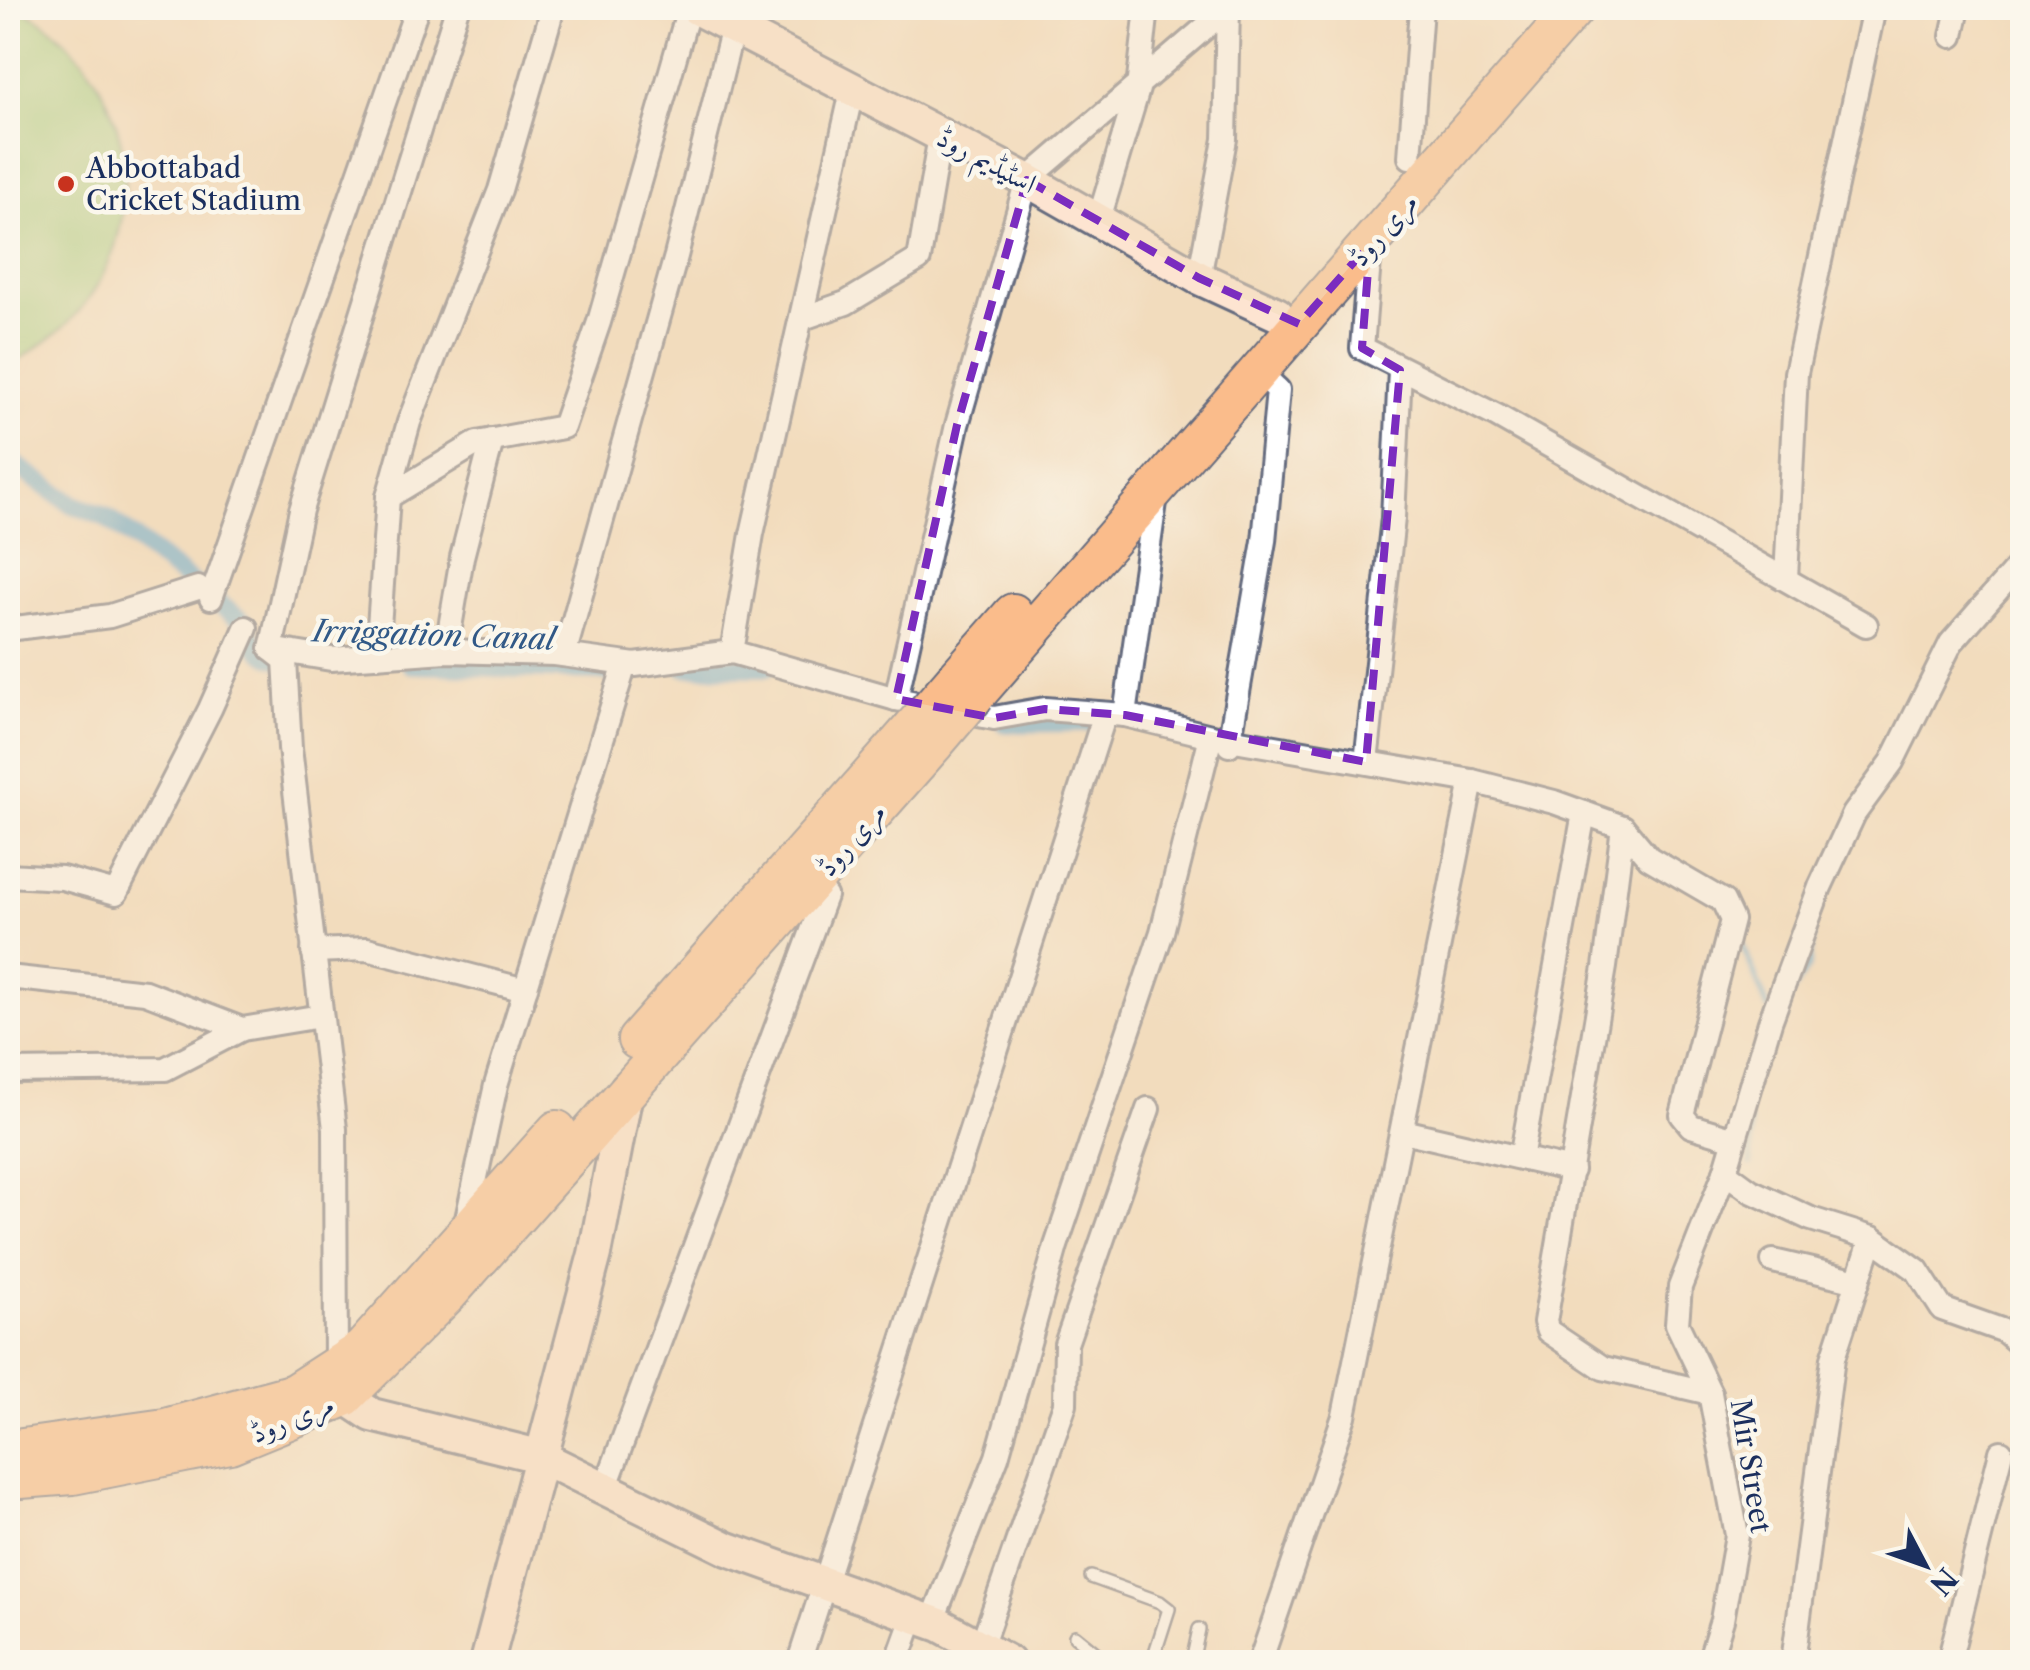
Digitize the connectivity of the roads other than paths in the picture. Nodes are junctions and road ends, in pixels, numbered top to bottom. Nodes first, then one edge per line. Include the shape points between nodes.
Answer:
1 (417, 8) edge
2 (458, 8) edge
3 (554, 8) edge
4 (692, 8) edge
5 (1148, 8) edge
6 (1421, 8) edge
7 (1542, 8) edge
8 (1575, 8) edge
9 (1874, 8) edge
10 (1958, 8) edge
11 (733, 27) junction
12 (1952, 36) dead end
13 (1139, 80) junction
14 (853, 87) junction
15 (940, 136) junction
16 (1429, 149) junction
17 (1028, 180) junction
18 (1099, 219) junction
19 (1370, 244) junction
20 (1199, 278) junction
21 (1277, 314) junction
22 (803, 318) junction
23 (1400, 370) junction
24 (1258, 371) junction
25 (492, 440) junction
26 (1160, 472) junction
27 (388, 497) junction
28 (2022, 562) edge
29 (1786, 579) junction
30 (1866, 625) dead end
31 (246, 628) dead end
32 (8, 629) edge
33 (272, 648) junction
34 (446, 652) junction
35 (732, 652) junction
36 (376, 656) junction
37 (564, 656) junction
38 (626, 664) junction
39 (1115, 714) junction
40 (915, 723) junction
41 (1224, 740) junction
42 (1366, 762) junction
43 (1472, 781) junction
44 (1584, 814) junction
45 (1623, 827) junction
46 (8, 875) edge
47 (812, 884) junction
48 (313, 952) junction
49 (8, 977) edge
50 (524, 990) junction
51 (321, 1016) junction
52 (242, 1029) junction
53 (8, 1071) edge
54 (628, 1088) junction
55 (1148, 1109) dead end
56 (1403, 1131) junction
57 (1735, 1138) junction
58 (1522, 1158) junction
59 (1572, 1170) junction
60 (1726, 1172) junction
61 (464, 1236) junction
62 (1872, 1238) junction
63 (1774, 1260) dead end
64 (1858, 1281) junction
65 (2022, 1346) edge
66 (341, 1383) junction
67 (1710, 1394) junction
68 (8, 1450) edge
69 (2001, 1452) dead end
70 (539, 1456) junction
71 (8, 1480) edge
72 (606, 1486) junction
73 (1091, 1576) dead end
74 (827, 1584) junction
75 (923, 1619) junction
76 (1199, 1629) dead end
77 (1076, 1636) dead end
78 (994, 1655) edge
79 (488, 1662) edge
80 (799, 1662) edge
81 (897, 1662) edge
82 (1108, 1662) edge
83 (1152, 1662) edge
84 (1192, 1662) edge
85 (1260, 1662) edge
86 (1709, 1662) edge
87 (1794, 1662) edge
88 (1949, 1662) edge

1 - 32 street via 204,593 110,616
2 - 33 street via 301,510
3 - 27 street via 500,190 409,422
4 - 11 street, اسٹیڈیم روڈ
4 - 25 street via 562,428
5 - 13 street
6 - 16 street
7 - 16 main road, مری روڈ
8 - 16 main road, مری روڈ
9 - 29 street via 1796,374
10 - 12 street
11 - 14 street, اسٹیڈیم روڈ
11 - 37 street
13 - 17 street
13 - 18 street
13 - 20 street via 1228,8 1225,139
14 - 15 street, اسٹیڈیم روڈ
14 - 22 street
15 - 17 street, اسٹیڈیم روڈ
15 - 22 street via 919,259 846,304
16 - 19 main road, مری روڈ
16 - 21 main road, مری روڈ
17 - 18 street, اسٹیڈیم روڈ
17 - 40 street via 957,424
18 - 20 street, اسٹیڈیم روڈ
19 - 23 street via 1362,348
19 - 24 main road, مری روڈ
20 - 21 street, اسٹیڈیم روڈ
21 - 26 main road, مری روڈ
22 - 35 street
23 - 29 street via 1497,416
23 - 42 street via 1393,518
24 - 26 main road, مری روڈ
24 - 41 street via 1278,390 1264,542
25 - 27 street
25 - 34 street
26 - 39 street
26 - 40 main road, مری روڈ, bridge via 965,687
27 - 36 street
28 - 57 street, Mir Street via 1951,643 1892,762 1854,814 1770,1022
29 - 30 street
31 - 46 street via 116,893 62,878
33 - 36 street via 331,659
33 - 48 street via 284,660
34 - 36 street
34 - 37 street
35 - 38 street
35 - 40 street
37 - 38 street
38 - 50 street
39 - 40 street via 1045,709
39 - 41 street
39 - 74 street
40 - 47 main road, مری روڈ
40 - 61 main road, مری روڈ
41 - 42 street
41 - 75 street via 1056,1246 997,1457
42 - 43 street
43 - 44 street
43 - 56 street
44 - 45 street
44 - 58 street
45 - 57 street via 1648,858 1723,901 1732,920 1682,1115 1691,1126
45 - 59 street
47 - 54 main road, مری روڈ
47 - 72 street via 825,896
48 - 50 street via 367,949
48 - 51 street
49 - 52 street via 145,992
50 - 61 street
51 - 52 street
51 - 66 street via 336,1129
52 - 53 street via 165,1069
54 - 66 main road, مری روڈ via 449,1293
54 - 70 street via 596,1254
55 - 78 street via 1066,1344 1065,1404
56 - 58 street
56 - 85 street via 1344,1416
57 - 60 street, Mir Street
58 - 59 street
59 - 67 street via 1548,1330 1603,1368
60 - 62 street via 1811,1219
60 - 67 street, Mir Street via 1675,1304 1677,1324
61 - 66 main road, مری روڈ via 362,1349
62 - 64 street
62 - 65 street via 1916,1270 1942,1309 2004,1331
63 - 64 street
64 - 87 street via 1833,1358
66 - 68 main road, مری روڈ via 165,1428
66 - 70 street via 372,1415
66 - 71 main road, مری روڈ via 230,1444 73,1475
67 - 86 street, Mir Street via 1737,1535
69 - 88 street
70 - 72 street
70 - 79 street
72 - 74 street via 728,1549
73 - 83 lane via 1169,1609
74 - 75 street
74 - 80 street
75 - 78 street
75 - 81 street
76 - 84 lane
77 - 82 lane

